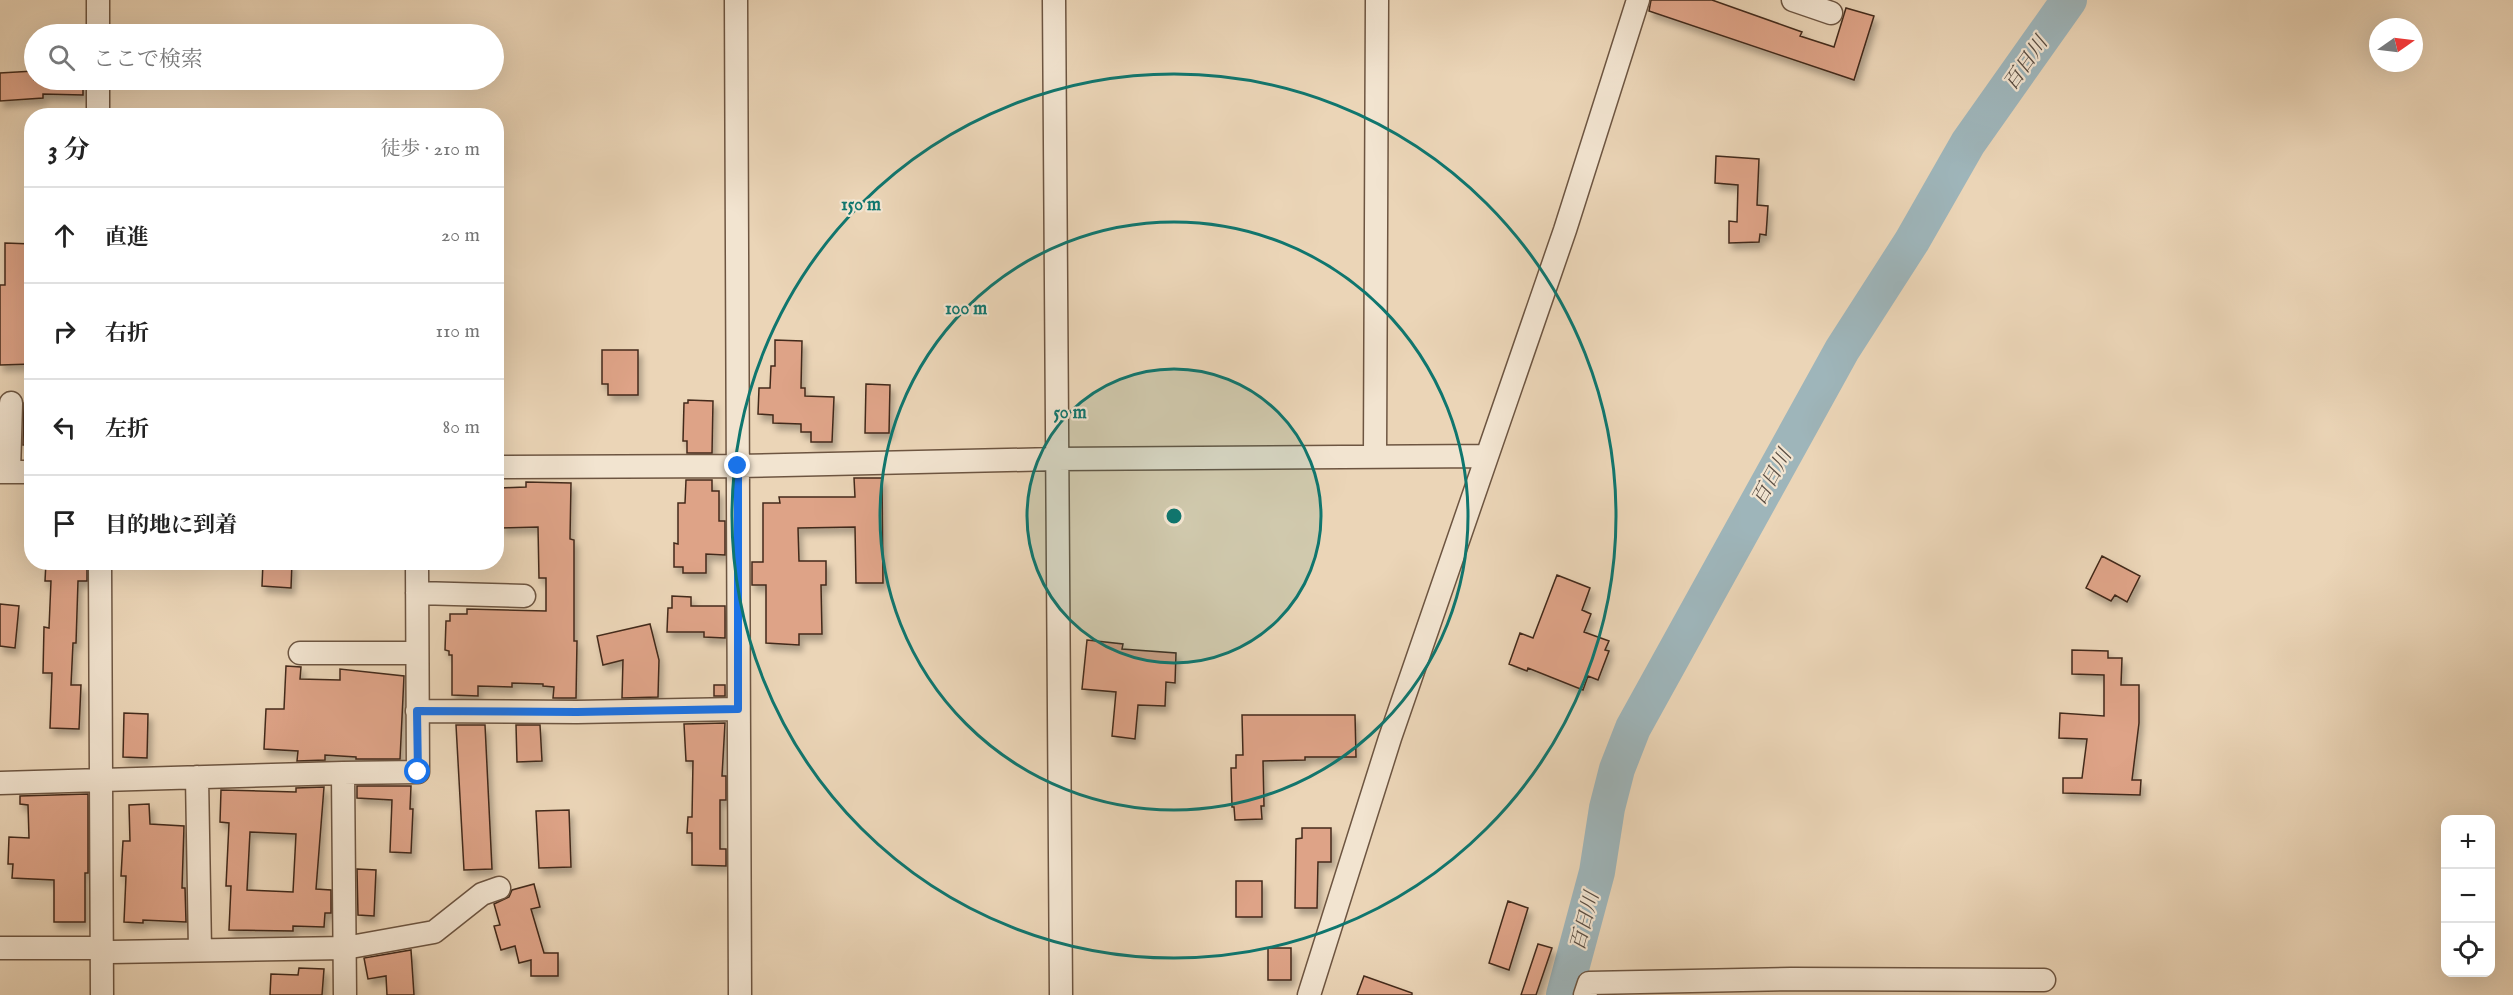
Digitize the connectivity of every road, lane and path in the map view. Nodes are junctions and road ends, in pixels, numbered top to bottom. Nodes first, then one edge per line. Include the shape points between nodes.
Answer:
1 (98, 0) edge
2 (736, 0) edge
3 (1054, 0) edge
4 (1377, 0) edge
5 (1638, 0) edge
6 (1793, 0) edge
7 (1831, 13) dead end
8 (98, 24) edge
9 (98, 90) edge
10 (98, 108) edge
11 (11, 403) dead end
12 (1375, 455) junction
13 (1486, 456) junction
14 (1056, 459) junction
15 (738, 466) junction
16 (504, 467) edge
17 (4, 472) edge
18 (24, 472) edge
19 (100, 570) edge
20 (417, 570) edge
21 (417, 593) junction
22 (525, 596) dead end
23 (300, 653) dead end
24 (417, 653) junction
25 (738, 709) junction
26 (417, 711) junction
27 (343, 773) junction
28 (197, 777) junction
29 (101, 780) junction
30 (0, 783) edge
31 (499, 888) dead end
32 (0, 948) edge
33 (345, 948) junction
34 (102, 950) junction
35 (200, 950) junction
36 (2044, 980) dead end
37 (102, 995) edge
38 (345, 995) edge
39 (740, 995) edge
40 (1061, 995) edge
41 (1309, 995) edge
42 (1585, 995) edge

1 - 8 street
2 - 15 street
3 - 14 street
4 - 12 street
5 - 13 street via 1562,241
6 - 7 street
9 - 10 street
11 - 17 street
12 - 13 street
12 - 14 street
13 - 41 street via 1390,738
14 - 15 street
14 - 40 street
15 - 16 street
15 - 25 street
17 - 18 street
19 - 29 street
20 - 21 street
21 - 22 street
21 - 24 street
23 - 24 street
24 - 26 street
25 - 26 street
25 - 39 street
26 - 27 street via 418,772
27 - 28 street
27 - 33 street
28 - 29 street
28 - 35 street
29 - 30 street
29 - 34 street
31 - 33 street via 482,894 435,932
32 - 34 street
33 - 35 street
33 - 38 street
34 - 35 street
34 - 37 street
36 - 42 street via 1589,983

